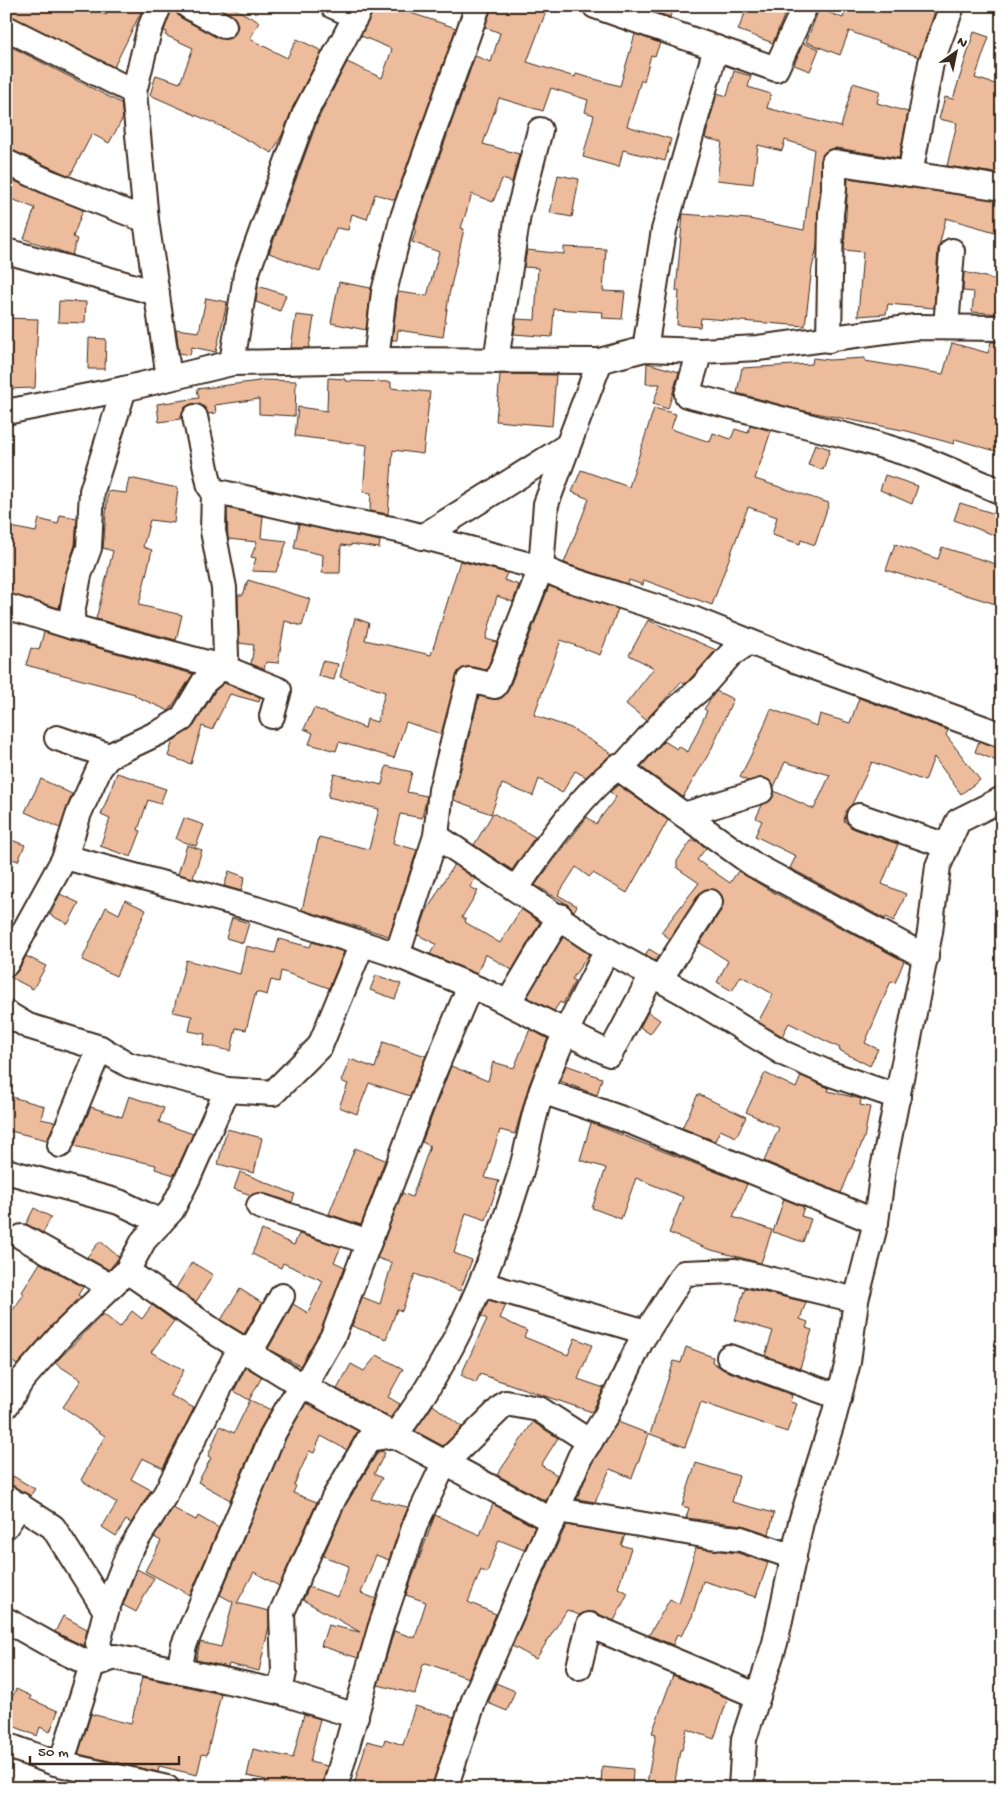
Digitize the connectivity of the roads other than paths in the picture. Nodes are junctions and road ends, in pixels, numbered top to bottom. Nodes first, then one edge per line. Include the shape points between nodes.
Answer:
1 (159, 6) edge
2 (188, 6) edge
3 (334, 6) edge
4 (478, 6) edge
5 (595, 6) edge
6 (805, 6) edge
7 (952, 6) edge
8 (359, 11) edge
9 (224, 26) dead end
10 (6, 28) edge
11 (716, 48) junction
12 (134, 92) junction
13 (540, 130) dead end
14 (6, 162) edge
15 (910, 174) junction
16 (1002, 188) edge
17 (146, 220) junction
18 (6, 251) edge
19 (952, 251) dead end
20 (157, 293) junction
21 (946, 328) junction
22 (1002, 328) edge
23 (829, 340) junction
24 (645, 349) junction
25 (700, 351) junction
26 (376, 360) junction
27 (496, 361) junction
28 (600, 361) junction
29 (232, 363) junction
30 (169, 378) junction
31 (124, 389) junction
32 (6, 412) edge
33 (194, 417) dead end
34 (567, 446) junction
35 (214, 491) junction
36 (1002, 492) edge
37 (422, 537) junction
38 (541, 568) junction
39 (6, 606) edge
40 (73, 627) junction
41 (749, 642) junction
42 (222, 668) junction
43 (272, 716) dead end
44 (1002, 735) edge
45 (57, 738) dead end
46 (109, 756) junction
47 (617, 767) junction
48 (761, 791) dead end
49 (1001, 800) edge
50 (684, 815) junction
51 (859, 816) dead end
52 (436, 836) junction
53 (947, 846) junction
54 (65, 857) junction
55 (516, 889) junction
56 (710, 902) dead end
57 (560, 916) junction
58 (362, 944) junction
59 (607, 950) junction
60 (397, 955) junction
61 (926, 957) junction
62 (6, 964) edge
63 (656, 977) junction
64 (470, 986) junction
65 (508, 1003) junction
66 (6, 1013) edge
67 (566, 1031) junction
68 (100, 1048) junction
69 (226, 1090) junction
70 (542, 1092) junction
71 (898, 1097) junction
72 (60, 1145) dead end
73 (6, 1171) edge
74 (259, 1206) dead end
75 (161, 1222) junction
76 (876, 1222) junction
77 (22, 1237) dead end
78 (369, 1242) junction
79 (119, 1279) junction
80 (482, 1284) junction
81 (282, 1296) dead end
82 (856, 1300) junction
83 (646, 1332) junction
84 (245, 1351) junction
85 (729, 1357) dead end
86 (302, 1386) junction
87 (839, 1397) junction
88 (6, 1406) edge
89 (395, 1435) junction
90 (590, 1442) junction
91 (444, 1464) junction
92 (13, 1501) edge
93 (555, 1515) junction
94 (6, 1526) edge
95 (794, 1557) junction
96 (106, 1611) junction
97 (6, 1620) edge
98 (98, 1663) junction
99 (579, 1667) dead end
100 (179, 1671) junction
101 (280, 1692) junction
102 (758, 1696) junction
103 (356, 1716) junction
104 (6, 1745) edge
105 (61, 1764) junction
106 (167, 1788) edge
107 (336, 1788) edge
108 (445, 1788) edge
109 (741, 1788) edge

1 - 12 street via 149,31
2 - 9 street
3 - 8 street
4 - 26 street via 402,220 384,292
5 - 11 street
6 - 11 street via 776,69
7 - 15 street via 931,63
8 - 29 street via 305,113 268,214 246,275
10 - 12 street
11 - 24 street via 664,230
12 - 17 street
13 - 27 street via 518,214
14 - 17 street
15 - 16 street
15 - 23 street via 834,162 830,214
17 - 20 street
18 - 20 street
19 - 21 street
20 - 30 street
21 - 22 street
21 - 23 street via 915,327
23 - 25 street
24 - 25 street
24 - 28 street
25 - 36 street via 687,395 859,438 916,456
26 - 27 street
26 - 29 street
27 - 28 street
28 - 34 street
29 - 30 street
30 - 31 street
31 - 32 street
31 - 40 street via 92,490 89,548 79,575 72,613
33 - 35 street via 210,487
34 - 37 street
34 - 38 street via 546,504
35 - 37 street
35 - 42 street via 213,531 224,588 226,657
37 - 38 street
38 - 41 street via 692,619
38 - 52 street via 494,686 469,680 441,790
39 - 40 street
40 - 42 street
41 - 44 street
41 - 47 street via 730,655 624,765
42 - 43 street via 279,690
42 - 46 street via 204,682 182,719
45 - 46 street
46 - 54 street via 99,769 79,813
47 - 50 street
47 - 55 street via 594,788 553,836
48 - 50 street
49 - 53 street via 958,821
50 - 61 street via 754,865
51 - 53 street
52 - 55 street
52 - 60 street
53 - 61 street via 938,866
54 - 58 street via 256,909
54 - 62 street
55 - 57 street
56 - 63 street
57 - 59 street
57 - 65 street
58 - 60 street
58 - 69 street via 320,1046 273,1093
59 - 63 street
59 - 67 street
60 - 64 street
61 - 71 street
63 - 67 street via 610,1054
63 - 71 street via 785,1054
64 - 65 street
64 - 78 street
65 - 67 street
66 - 68 street via 28,1026
67 - 70 street
68 - 69 street via 129,1065
68 - 72 street
69 - 75 street via 188,1178 172,1210
70 - 76 street via 634,1124
70 - 80 street via 519,1178
71 - 76 street
73 - 75 street via 119,1202
74 - 78 street
75 - 79 street via 144,1240
76 - 82 street
77 - 79 street
78 - 86 street via 334,1336
79 - 84 street
79 - 88 street via 62,1333 22,1380
80 - 83 street
80 - 89 street via 436,1376
81 - 84 street
82 - 83 street via 735,1272 684,1273
82 - 87 street via 848,1362
83 - 90 street
84 - 86 street
84 - 96 street via 166,1493 129,1552
85 - 87 street
86 - 89 street
86 - 100 street via 270,1441 184,1645
87 - 95 street via 800,1522
89 - 91 street
89 - 101 street via 369,1439 311,1545 282,1612 284,1672
90 - 91 street via 539,1409 506,1403
90 - 93 street via 580,1457
91 - 93 street
91 - 103 street via 415,1525 380,1629
92 - 94 street
92 - 96 street via 53,1527
93 - 95 street via 741,1539
93 - 108 street via 475,1697
95 - 102 street via 775,1643
96 - 98 street via 98,1643
97 - 98 street via 56,1648
98 - 100 street via 115,1657
98 - 105 street
99 - 102 street via 589,1626
100 - 101 street
101 - 103 street
102 - 109 street via 744,1739
103 - 107 street
104 - 105 street
105 - 106 street

